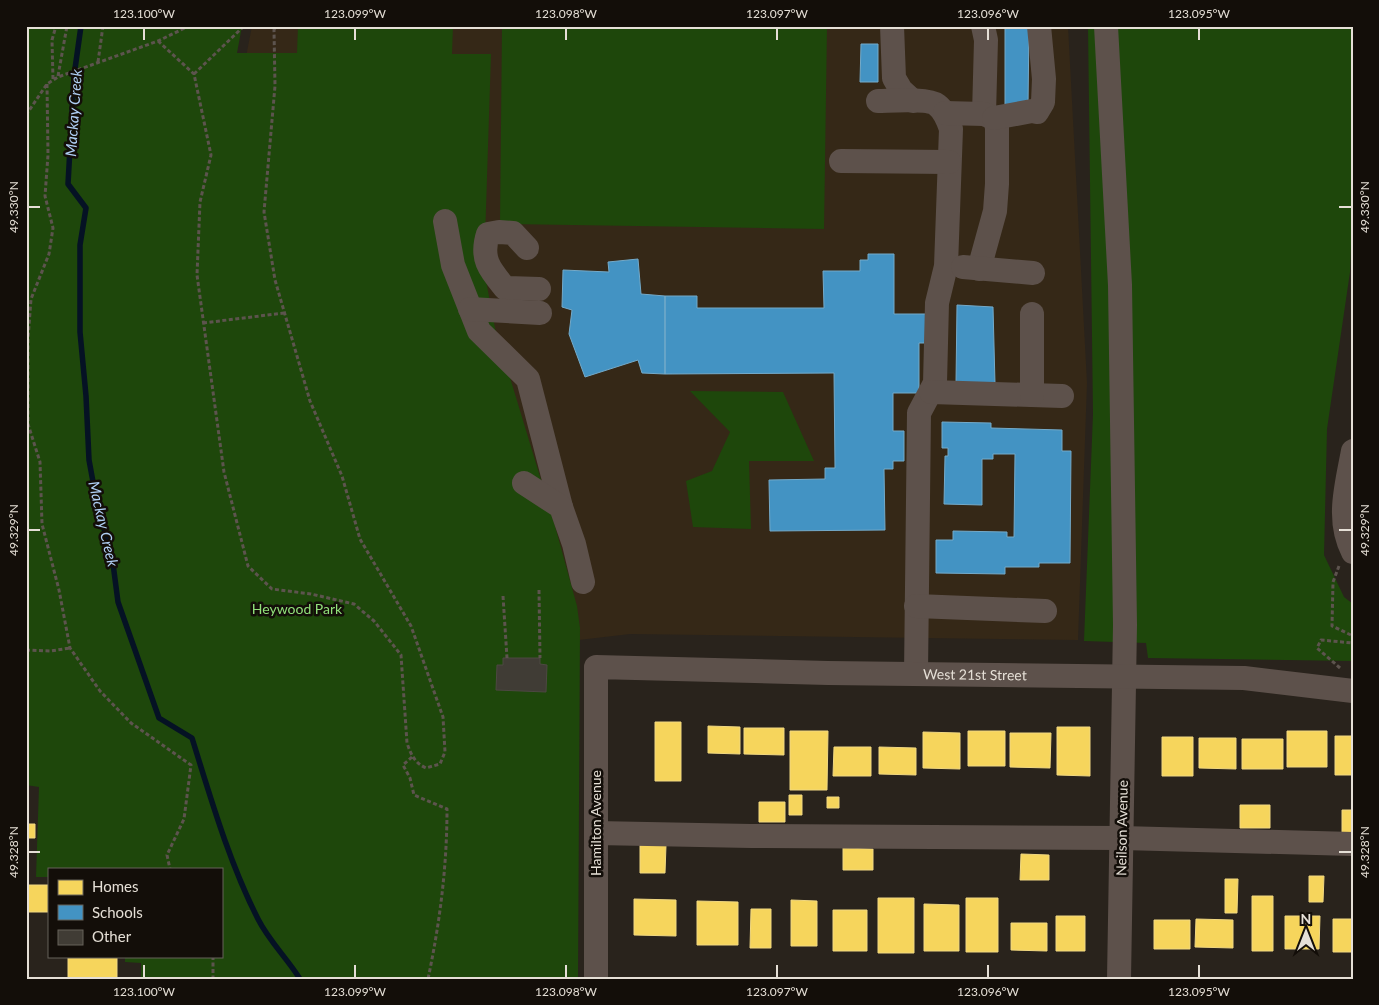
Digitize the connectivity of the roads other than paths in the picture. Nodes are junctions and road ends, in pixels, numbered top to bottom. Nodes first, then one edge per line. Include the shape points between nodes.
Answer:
1 (892, 26) edge
2 (983, 26) edge
3 (1039, 26) edge
4 (1106, 26) edge
5 (878, 101) dead end
6 (913, 101) junction
7 (945, 113) junction
8 (989, 116) junction
9 (841, 161) dead end
10 (949, 162) junction
11 (445, 222) dead end
12 (527, 248) dead end
13 (946, 266) junction
14 (979, 269) junction
15 (1033, 273) dead end
16 (539, 289) dead end
17 (470, 309) junction
18 (540, 313) dead end
19 (1032, 314) dead end
20 (931, 392) junction
21 (1032, 395) junction
22 (1062, 396) dead end
23 (1353, 450) edge
24 (524, 482) dead end
25 (561, 507) junction
26 (1346, 557) edge
27 (583, 582) dead end
28 (916, 606) junction
29 (1045, 611) dead end
30 (596, 666) joint
31 (916, 674) junction
32 (1125, 677) junction
33 (1349, 682) edge
34 (596, 833) junction
35 (1122, 838) junction
36 (1353, 844) edge
37 (596, 979) edge
38 (1119, 979) edge

1 - 6 street via 894,78
2 - 8 street
3 - 8 street via 1043,102 1037,112
4 - 32 street, Neilson Avenue via 1120,285
5 - 6 street
6 - 7 street via 936,103
7 - 8 street
7 - 10 street via 951,129
8 - 14 street via 996,127 996,202
9 - 10 street
10 - 13 street
11 - 17 street via 453,265
12 - 16 street via 514,233 488,234 485,245 488,267 506,288
13 - 14 street
13 - 20 street via 937,303 935,384
14 - 15 street
17 - 18 street
17 - 25 street via 479,331 528,379
19 - 21 street
20 - 21 street
20 - 28 street via 919,412
21 - 22 street
23 - 26 street via 1343,514
24 - 25 street
25 - 27 street
28 - 29 street
28 - 31 street
30 - 31 street, West 21st Street
30 - 34 street, Hamilton Avenue
31 - 32 street, West 21st Street
32 - 33 street, West 21st Street
32 - 35 street, Neilson Avenue
34 - 35 street
34 - 37 street, Hamilton Avenue
35 - 36 street
35 - 38 street, Neilson Avenue

